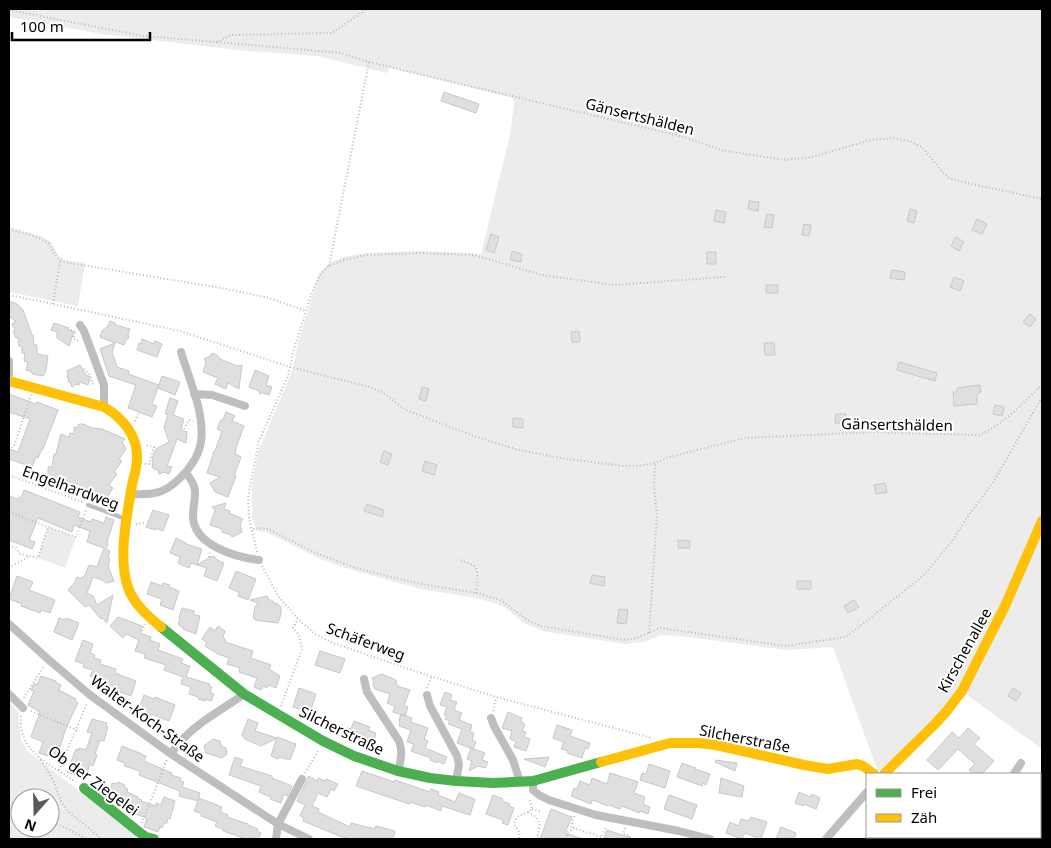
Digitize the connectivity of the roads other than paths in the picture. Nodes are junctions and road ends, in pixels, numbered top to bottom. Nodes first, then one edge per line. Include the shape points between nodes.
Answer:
1 (80, 325) dead end
2 (181, 352) dead end
3 (9, 361) edge
4 (9, 374) edge
5 (9, 381) edge
6 (194, 394) junction
7 (245, 406) dead end
8 (104, 407) junction
9 (186, 473) junction
10 (131, 494) junction
11 (88, 505) road end
12 (126, 519) junction
13 (1042, 521) edge
14 (259, 560) road end
15 (9, 624) edge
16 (364, 679) dead end
17 (9, 694) edge
18 (244, 694) junction
19 (427, 695) road end
20 (21, 706) road end
21 (491, 718) road end
22 (170, 753) junction
23 (1021, 763) dead end
24 (398, 771) junction
25 (873, 773) edge
26 (885, 773) edge
27 (1015, 773) edge
28 (302, 779) road end
29 (456, 781) junction
30 (520, 782) junction
31 (533, 785) junction
32 (84, 788) road end
33 (866, 793) edge
34 (278, 824) junction
35 (154, 839) edge
36 (276, 839) edge
37 (309, 839) edge
38 (710, 839) edge
39 (826, 839) edge

1 - 8 street via 104,385
2 - 6 street
3 - 4 street
5 - 8 street, Silcherstraße
6 - 7 street via 212,395
6 - 9 street via 201,422 201,444
8 - 10 street, Silcherstraße via 122,420 132,434 136,464
9 - 10 street via 174,485 156,494
9 - 14 street via 196,496 193,519 199,535 215,547
10 - 12 street, Silcherstraße
11 - 12 lane, Engelhardweg
12 - 18 street, Silcherstraße via 123,563 125,578 135,601 155,622
13 - 26 street, Kirschenallee via 1005,606 962,691 934,725
15 - 22 street, Walter-Koch-Straße via 90,695
16 - 24 street via 367,692 402,748
17 - 20 street
18 - 22 street via 201,722
18 - 24 street, Silcherstraße via 323,741
19 - 29 street via 457,756
21 - 30 street via 513,760
22 - 34 street, Walter-Koch-Straße
23 - 27 street
24 - 29 street, Silcherstraße
25 - 31 street, Silcherstraße via 857,764 828,769 698,742 670,743
28 - 34 street
29 - 30 street, Silcherstraße
30 - 31 street, Silcherstraße
31 - 38 street via 539,796 549,800 605,817
32 - 35 street, Ob der Ziegelei via 139,832
33 - 39 street
34 - 36 street
34 - 37 street, Walter-Koch-Straße

